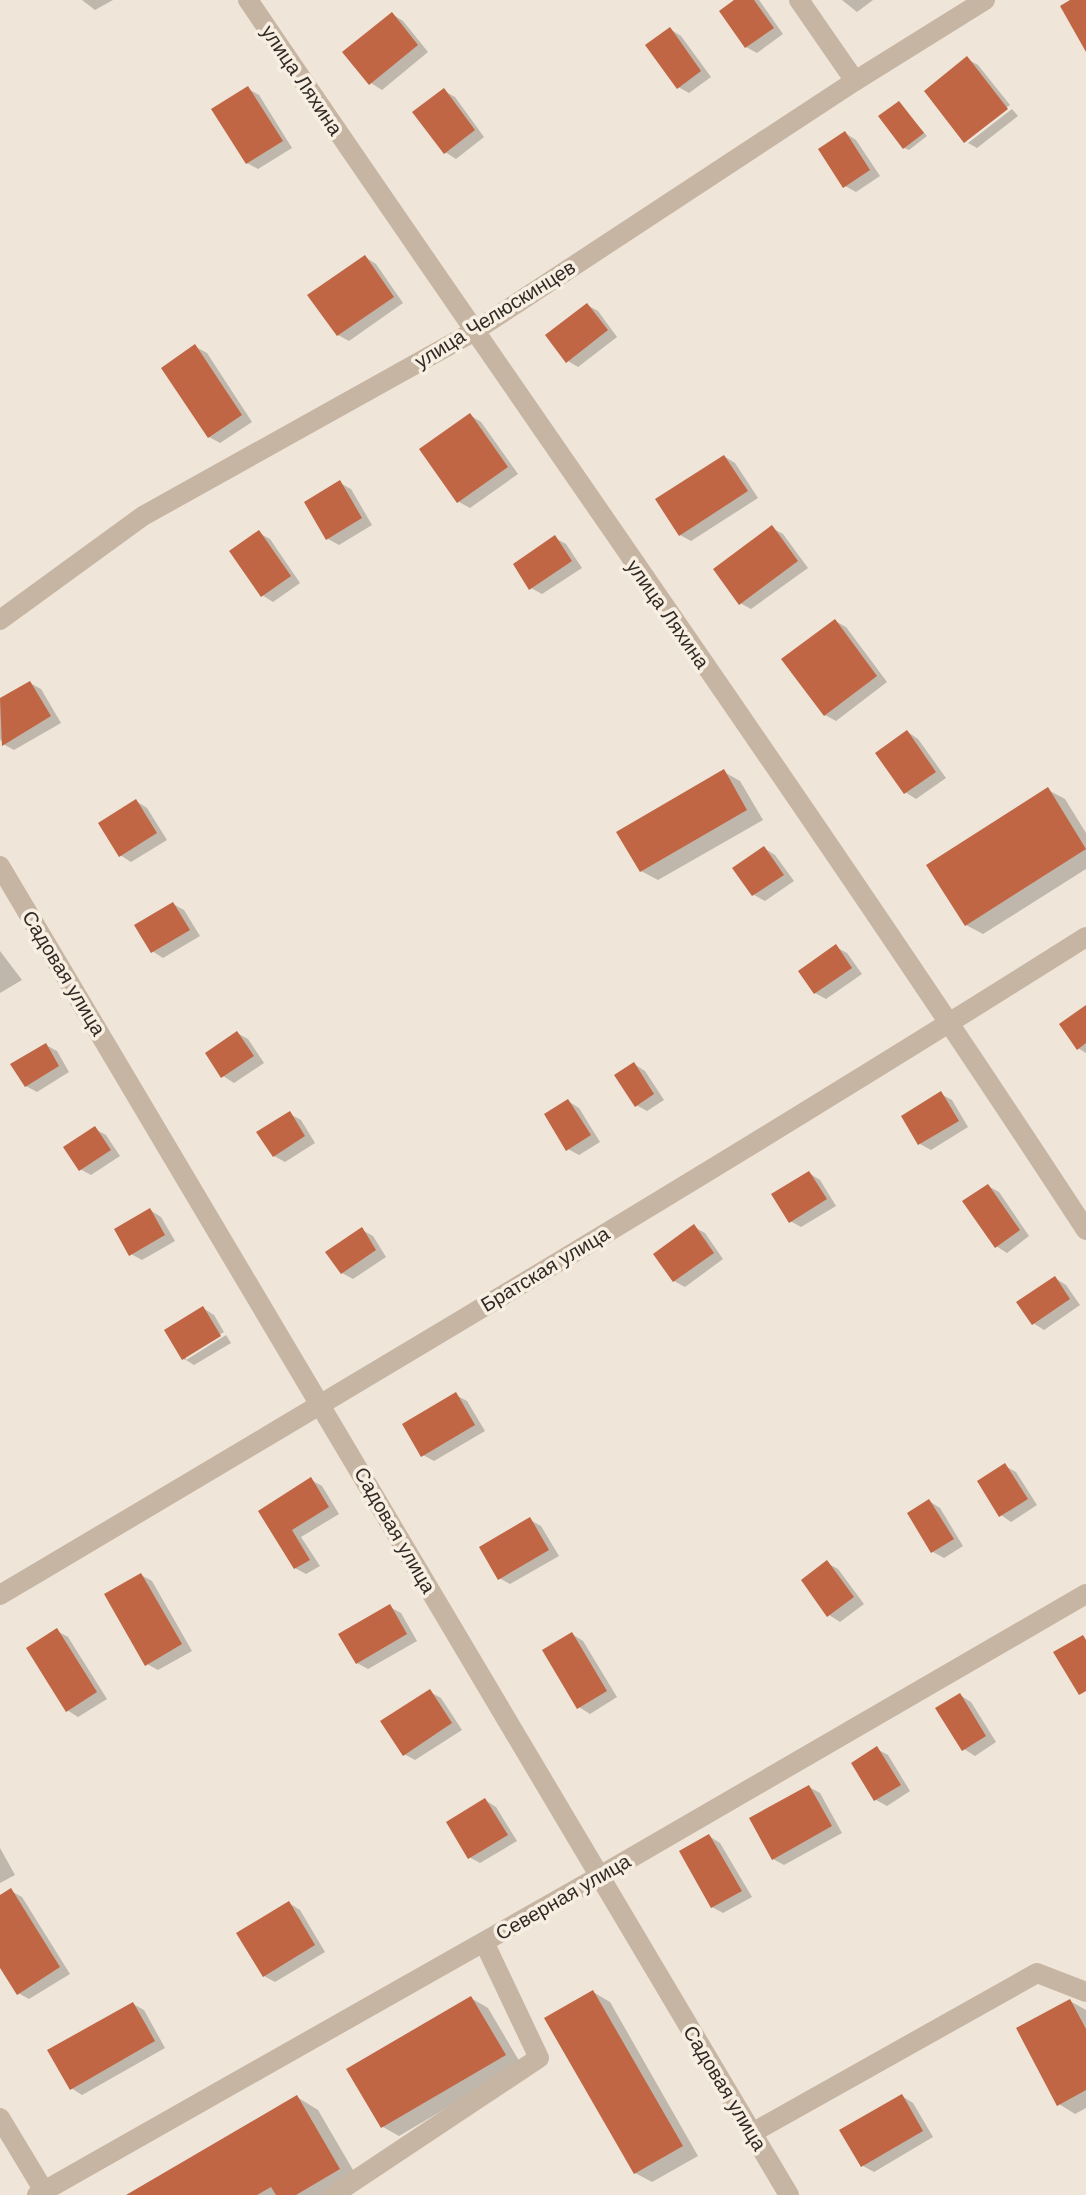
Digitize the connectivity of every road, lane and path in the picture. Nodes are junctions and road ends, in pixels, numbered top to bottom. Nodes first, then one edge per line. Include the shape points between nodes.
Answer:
1 (248, 0) edge
2 (799, 0) edge
3 (985, 0) edge
4 (855, 81) junction
5 (473, 332) junction
6 (0, 620) edge
7 (0, 866) edge
8 (1086, 937) edge
9 (951, 1023) junction
10 (1086, 1230) edge
11 (321, 1404) junction
12 (1086, 1594) edge
13 (0, 1595) edge
14 (598, 1877) junction
15 (484, 1942) junction
16 (1086, 1992) edge
17 (0, 2118) edge
18 (752, 2133) junction
19 (41, 2193) edge
20 (333, 2195) edge
21 (789, 2195) edge

1 - 5 street, улица Ляхина
2 - 4 street
3 - 4 street, улица Челюскинцев
4 - 5 street, улица Челюскинцев
5 - 6 street, улица Челюскинцев via 143,516
5 - 9 street, улица Ляхина
7 - 11 street, Садовая улица
8 - 9 street, Братская улица
9 - 10 street, улица Ляхина
9 - 11 street, Братская улица
11 - 13 street, Братская улица
11 - 14 street, Садовая улица
12 - 14 street, Северная улица
14 - 15 street, Северная улица
14 - 18 street, Садовая улица
15 - 19 street, Северная улица
15 - 20 street via 539,2058
16 - 18 street via 1037,1973
17 - 19 street
18 - 21 street, Садовая улица

